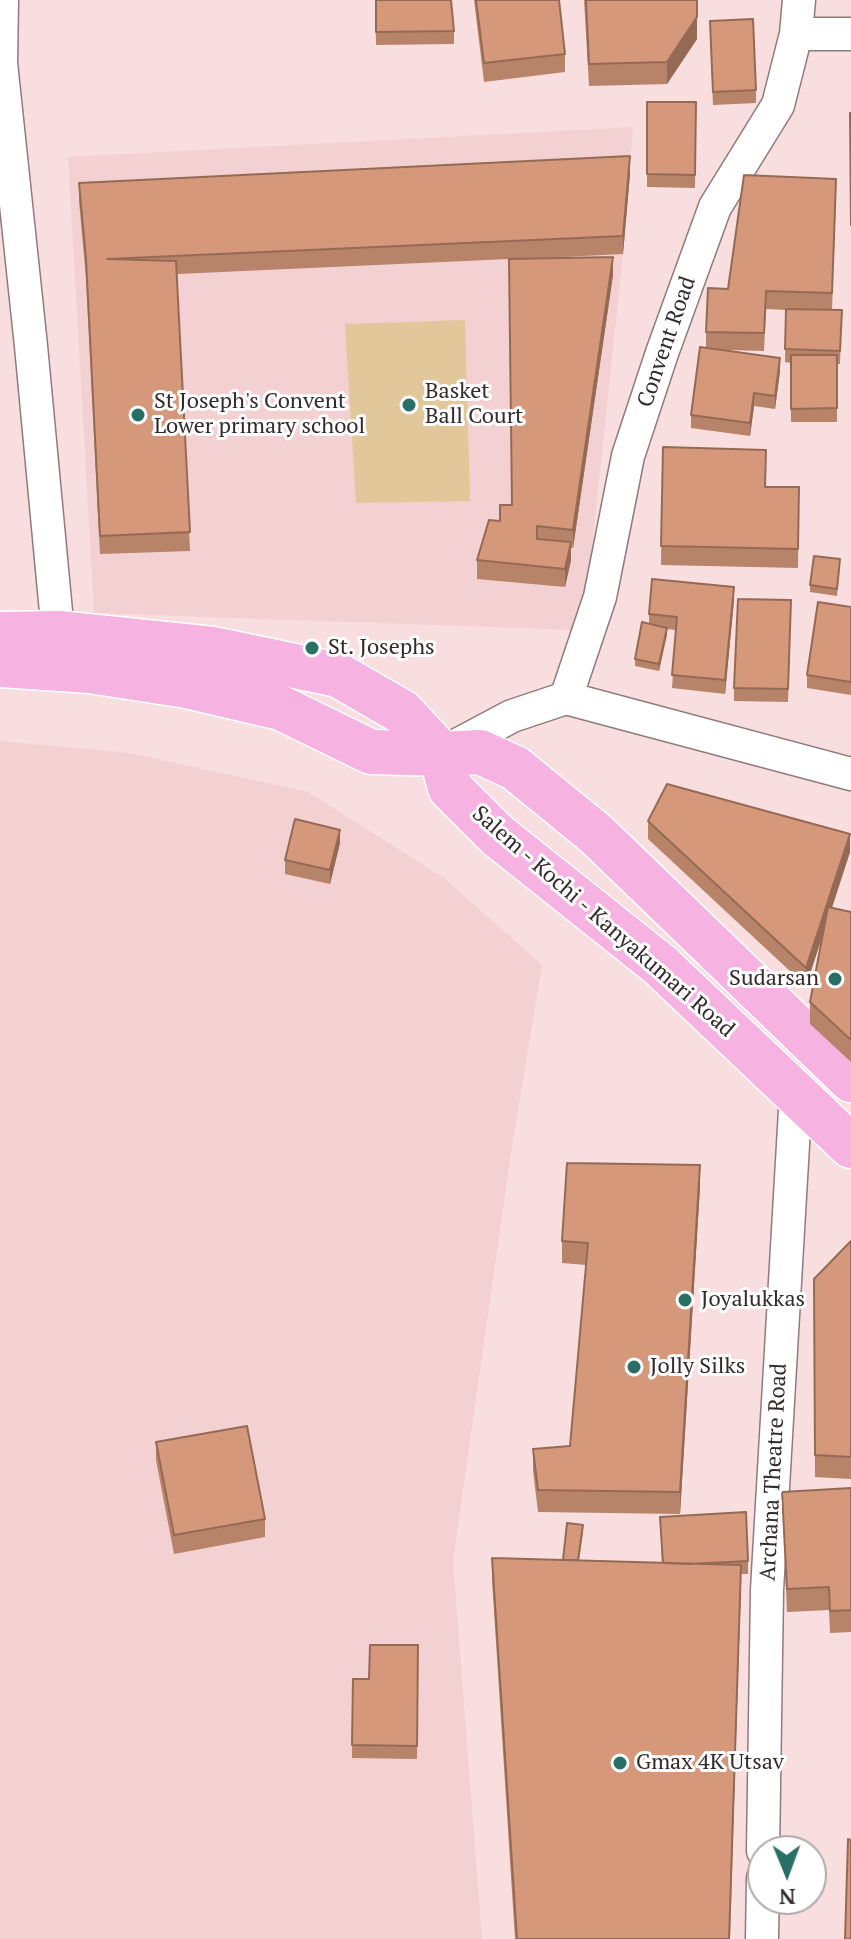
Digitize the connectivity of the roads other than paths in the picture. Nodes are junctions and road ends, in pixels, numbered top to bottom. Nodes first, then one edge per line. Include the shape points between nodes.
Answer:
1 (2, 0) edge
2 (799, 0) edge
3 (796, 34) junction
4 (851, 34) edge
5 (58, 633) junction
6 (0, 634) edge
7 (0, 665) edge
8 (566, 698) junction
9 (441, 754) junction
10 (851, 774) edge
11 (851, 1080) edge
12 (796, 1093) junction
13 (851, 1146) edge
14 (763, 1835) edge
15 (762, 1915) edge
16 (762, 1939) edge

1 - 5 street via 1,63
2 - 3 street, Convent Road
3 - 4 street
3 - 8 street, Convent Road via 778,105 715,207 662,353 628,456 600,597
5 - 6 main road, Salem - Kochi - Kanyakumari Road
5 - 9 main road, Salem - Kochi - Kanyakumari Road via 213,649 338,675 402,712
7 - 9 main road via 90,671 187,686 281,708 371,752
8 - 9 street via 512,716
8 - 10 street
9 - 11 main road via 480,752 515,768 596,834
9 - 12 main road, Salem - Kochi - Kanyakumari Road via 450,788 497,835 660,965
12 - 13 main road, Salem - Kochi - Kanyakumari Road
12 - 14 street, Archana Theatre Road via 767,1590
15 - 16 street

